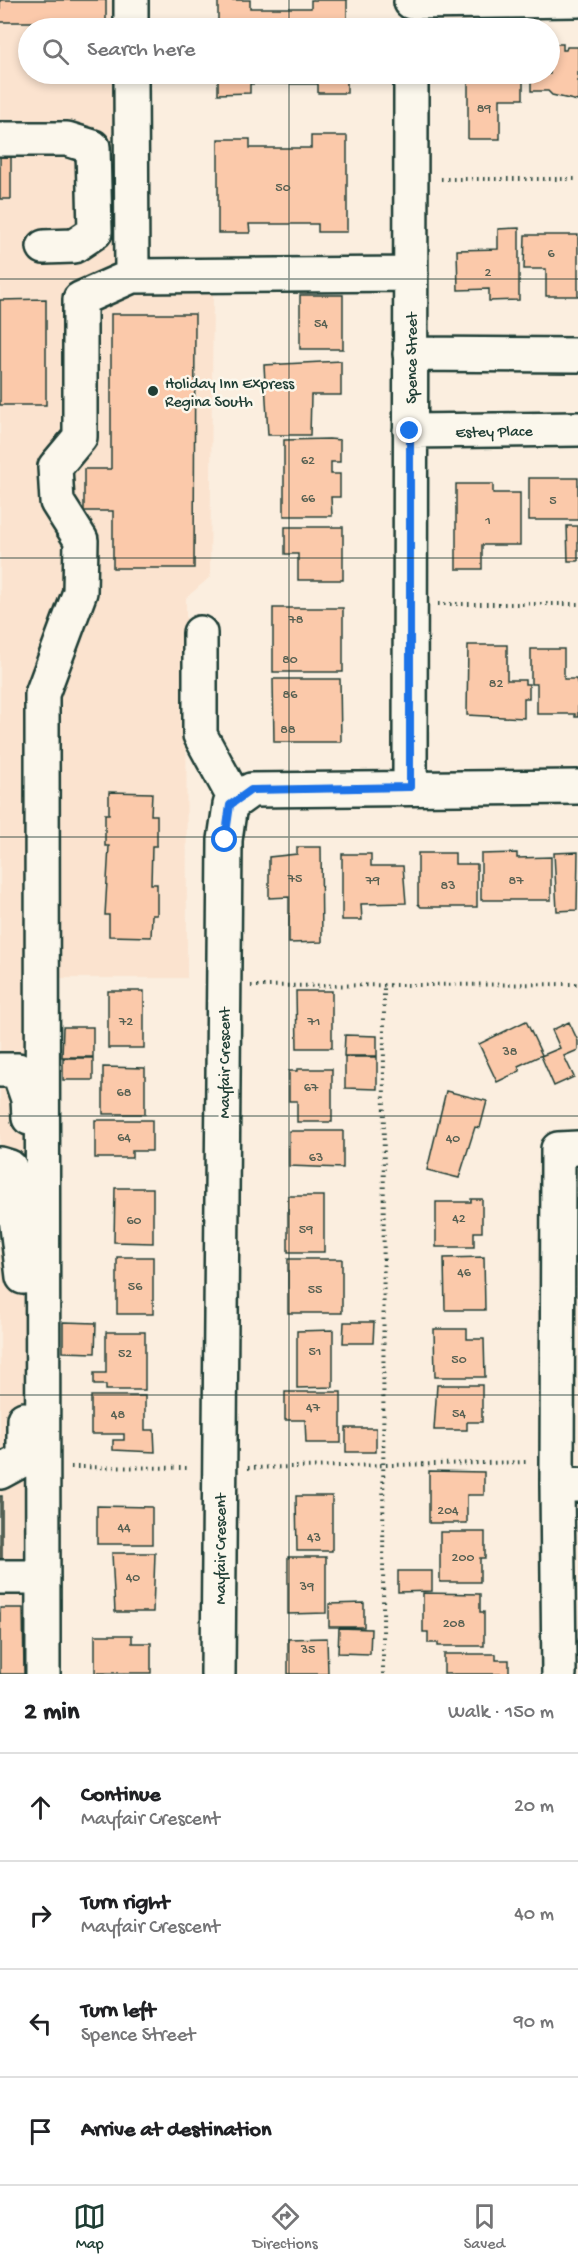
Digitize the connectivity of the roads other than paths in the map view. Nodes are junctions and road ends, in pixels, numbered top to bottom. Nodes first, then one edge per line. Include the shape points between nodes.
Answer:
1 (131, 0) edge
2 (578, 0) edge
3 (411, 10) edge
4 (131, 18) edge
5 (131, 84) edge
6 (411, 84) edge
7 (0, 139) edge
8 (44, 247) dead end
9 (411, 274) junction
10 (132, 276) junction
11 (410, 354) junction
12 (578, 355) edge
13 (578, 429) edge
14 (410, 431) junction
15 (200, 633) dead end
16 (410, 787) junction
17 (578, 787) edge
18 (236, 801) junction
19 (0, 1070) edge
20 (578, 1148) edge
21 (3, 1156) edge
22 (23, 1277) junction
23 (0, 1472) edge
24 (564, 1477) edge
25 (0, 1577) edge
26 (43, 1577) junction
27 (43, 1674) edge
28 (218, 1674) edge
29 (559, 1674) edge

1 - 4 street
2 - 3 street
5 - 10 street
6 - 9 street, Spence Street
7 - 8 street via 67,139 93,147 95,232 74,246
9 - 10 street
9 - 11 street, Spence Street
10 - 26 street via 80,299 80,437 55,467 57,502 81,540 81,582 42,694
11 - 12 street
11 - 14 street, Spence Street
13 - 14 street, Estey Place
14 - 16 street, Spence Street
15 - 18 street via 200,735
16 - 17 street
16 - 18 street via 251,790
18 - 28 street, Mayfair Crescent via 230,805 225,840
19 - 22 street via 18,1070 28,1099 29,1182
20 - 24 street via 558,1149
21 - 22 street
22 - 23 street via 24,1459
24 - 29 street
25 - 26 street
26 - 27 street

